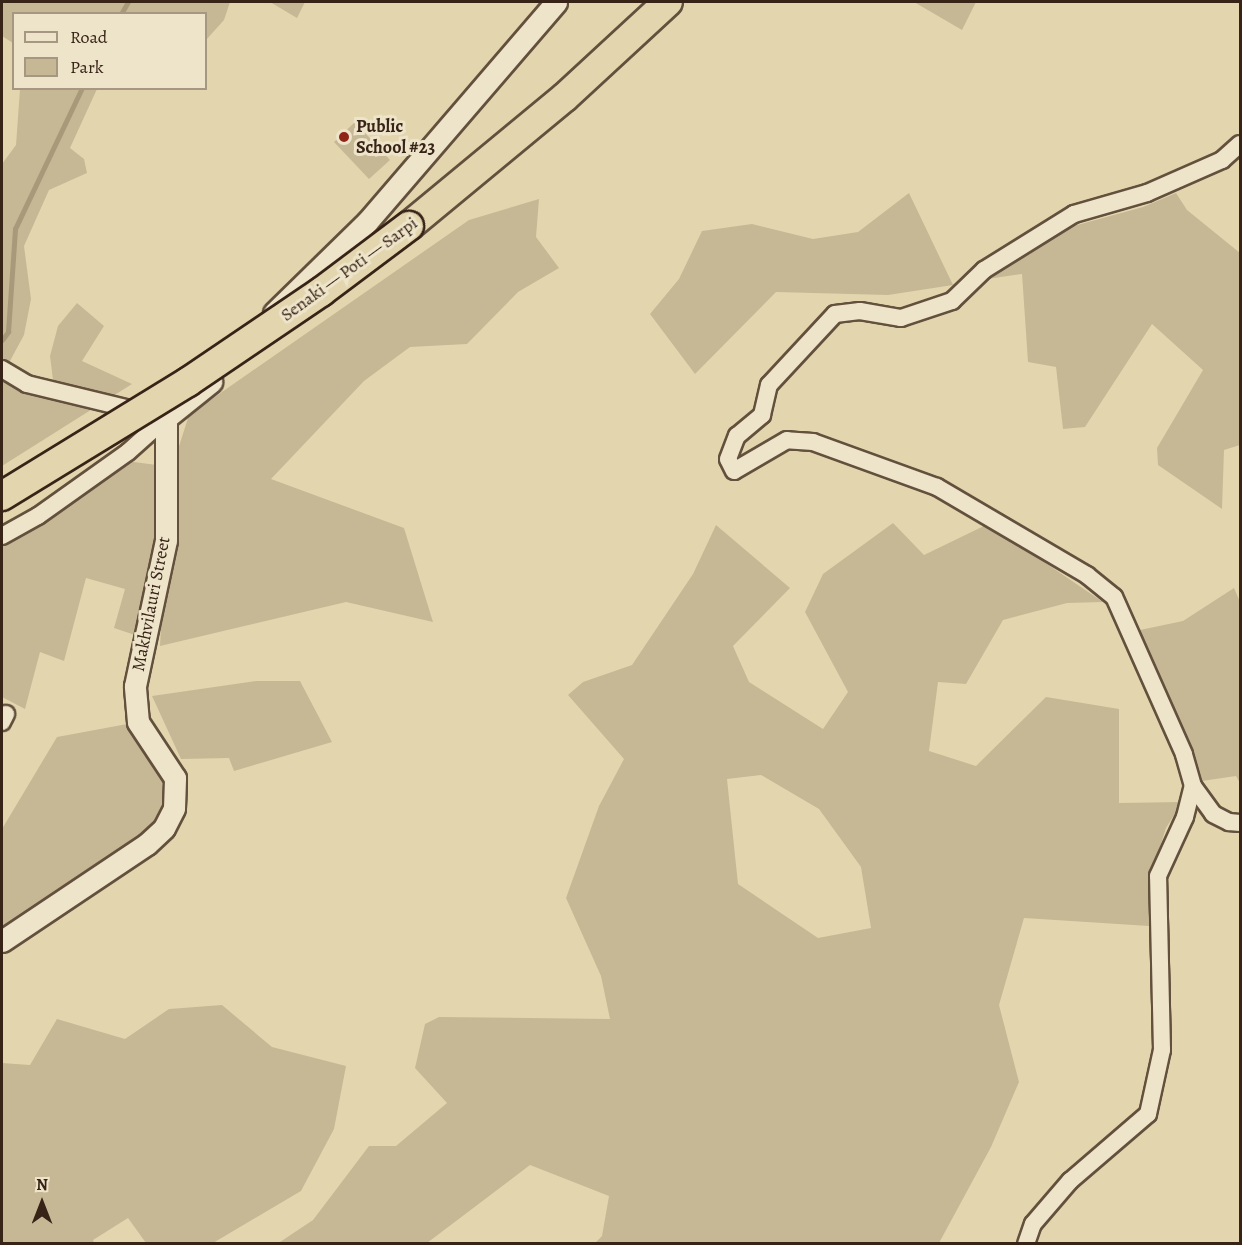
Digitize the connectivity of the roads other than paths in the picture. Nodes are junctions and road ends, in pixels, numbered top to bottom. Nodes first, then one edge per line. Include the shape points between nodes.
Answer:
1 (556, 2) edge
2 (668, 2) edge
3 (1240, 144) edge
4 (2, 369) edge
5 (166, 418) junction
6 (2, 496) edge
7 (2, 536) edge
8 (1193, 786) junction
9 (1240, 823) edge
10 (2, 941) edge
11 (1026, 1244) edge

1 - 5 street via 367,222 276,310 256,341 229,370
2 - 6 highway, Senaki — Poti — Sarpi, bridge via 565,97 409,226 321,292 188,382
3 - 8 street via 1222,160 1147,193 1074,214 984,270 952,301 901,318 860,311 835,314 769,385 762,415 737,436 728,459 734,471 787,440 813,442 936,487 1088,575 1114,597 1184,754
4 - 5 street via 27,384
5 - 7 street via 128,452 38,516
5 - 10 street, Makhvilauri Street via 166,540 135,686 138,722 175,778 174,808 164,828 147,844
8 - 9 street via 1213,814
8 - 11 street via 1185,817 1158,876 1162,1050 1148,1114 1070,1181 1033,1224

